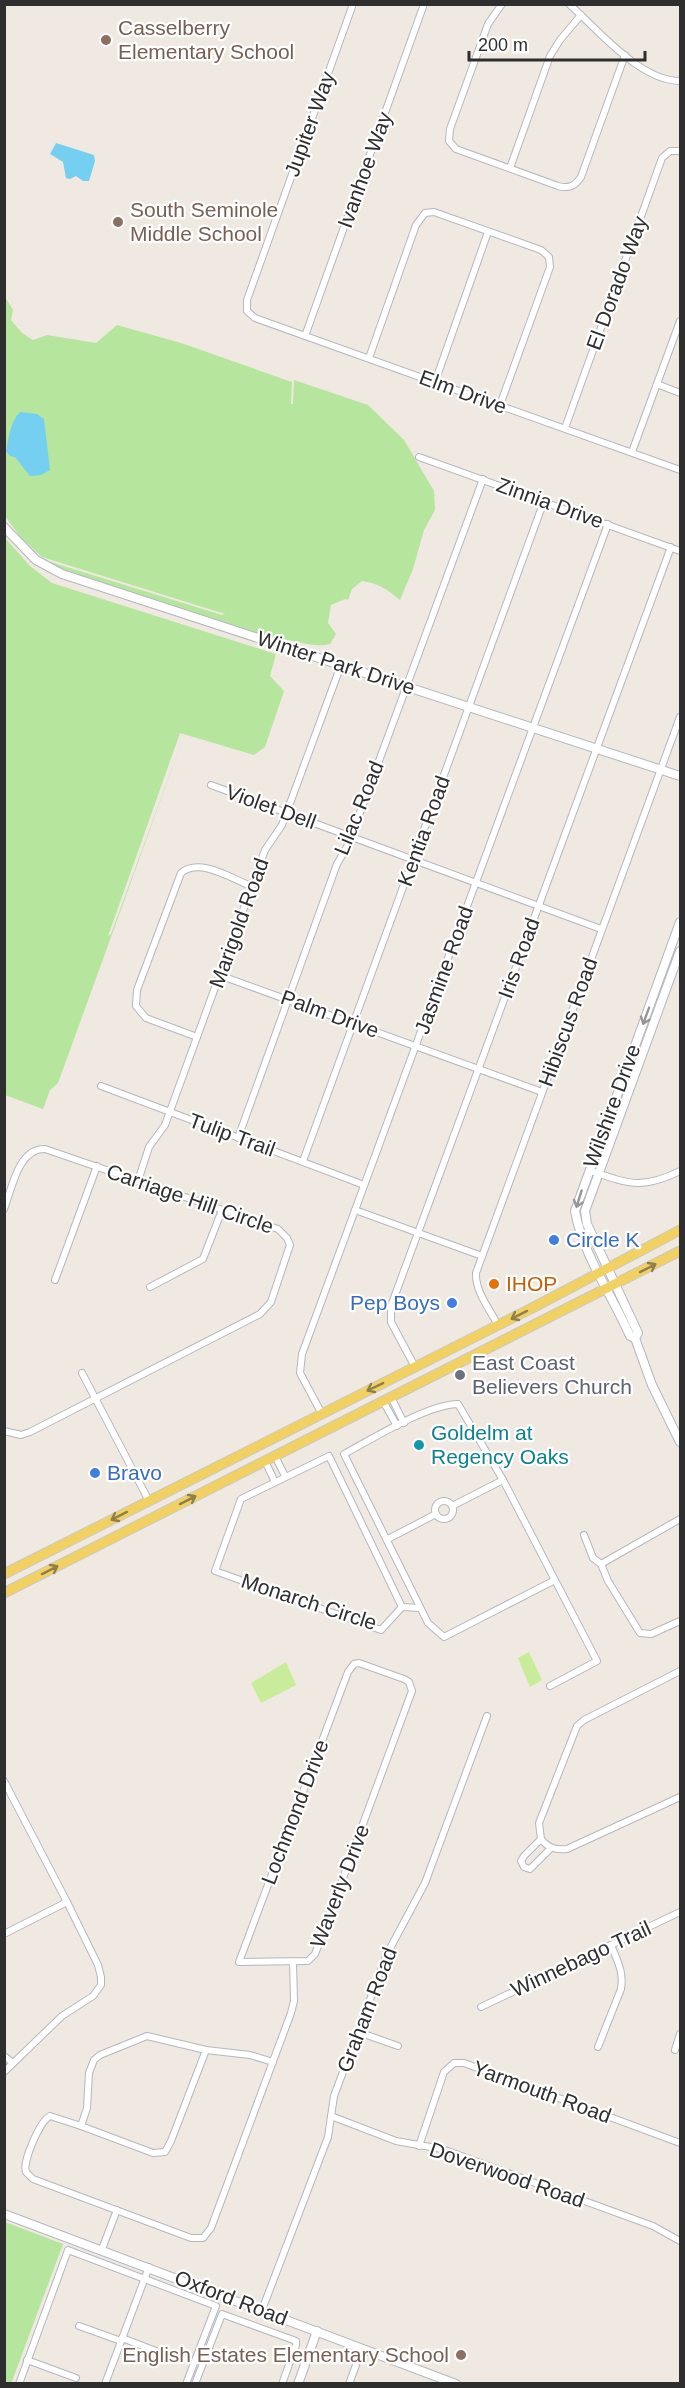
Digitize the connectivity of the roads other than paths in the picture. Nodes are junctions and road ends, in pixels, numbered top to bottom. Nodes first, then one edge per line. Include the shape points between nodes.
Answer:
1 (353, 4) edge
2 (424, 4) edge
3 (502, 4) edge
4 (569, 4) edge
5 (581, 15) junction
6 (625, 55) junction
7 (681, 81) edge
8 (681, 151) edge
9 (510, 168) junction
10 (488, 232) junction
11 (247, 311) joint
12 (681, 321) edge
13 (305, 336) junction
14 (369, 358) junction
15 (435, 382) junction
16 (657, 384) junction
17 (681, 393) edge
18 (500, 405) junction
19 (565, 428) junction
20 (632, 452) junction
21 (419, 457) dead end
22 (681, 470) edge
23 (483, 479) junction
24 (544, 501) junction
25 (608, 524) junction
26 (4, 528) edge
27 (671, 547) junction
28 (681, 551) edge
29 (341, 665) junction
30 (406, 686) junction
31 (469, 707) junction
32 (681, 717) edge
33 (532, 727) junction
34 (597, 748) junction
35 (660, 769) junction
36 (681, 776) edge
37 (211, 785) dead end
38 (286, 813) junction
39 (351, 836) junction
40 (414, 860) junction
41 (476, 882) junction
42 (251, 886) junction
43 (539, 905) junction
44 (681, 922) edge
45 (602, 929) junction
46 (681, 951) edge
47 (219, 975) junction
48 (656, 989) junction
49 (665, 992) junction
50 (288, 999) junction
51 (353, 1023) junction
52 (196, 1037) junction
53 (416, 1046) junction
54 (479, 1069) junction
55 (100, 1086) dead end
56 (542, 1092) junction
57 (170, 1112) junction
58 (238, 1138) junction
59 (303, 1161) junction
60 (97, 1166) junction
61 (589, 1170) junction
62 (681, 1171) edge
63 (598, 1173) junction
64 (138, 1181) junction
65 (364, 1185) junction
66 (4, 1209) edge
67 (222, 1209) junction
68 (355, 1210) junction
69 (582, 1225) junction
70 (681, 1230) edge
71 (419, 1232) junction
72 (681, 1251) edge
73 (482, 1256) junction
74 (604, 1271) junction
75 (55, 1280) dead end
76 (611, 1286) junction
77 (150, 1287) dead end
78 (498, 1325) junction
79 (446, 1352) junction
80 (415, 1367) junction
81 (82, 1373) dead end
82 (426, 1380) junction
83 (94, 1397) junction
84 (387, 1399) junction
85 (322, 1414) junction
86 (404, 1423) junction
87 (397, 1426) junction
88 (4, 1431) edge
89 (681, 1442) edge
90 (344, 1454) junction
91 (274, 1456) junction
92 (329, 1456) junction
93 (265, 1461) junction
94 (285, 1476) junction
95 (503, 1480) junction
96 (275, 1482) junction
97 (171, 1490) junction
98 (149, 1501) junction
99 (452, 1506) junction
100 (164, 1512) junction
101 (436, 1514) junction
102 (681, 1519) edge
103 (136, 1527) junction
104 (584, 1535) dead end
105 (388, 1539) junction
106 (601, 1564) junction
107 (4, 1574) edge
108 (555, 1580) junction
109 (4, 1593) edge
110 (402, 1606) junction
111 (420, 1608) junction
112 (681, 1621) edge
113 (681, 1671) edge
114 (412, 1686) joint
115 (550, 1686) dead end
116 (487, 1716) dead end
117 (4, 1781) edge
118 (681, 1797) edge
119 (541, 1839) junction
120 (551, 1848) junction
121 (67, 1902) junction
122 (681, 1912) edge
123 (4, 1934) edge
124 (611, 1945) junction
125 (293, 1962) junction
126 (481, 2007) dead end
127 (358, 2032) junction
128 (681, 2034) edge
129 (398, 2046) dead end
130 (598, 2047) dead end
131 (206, 2050) junction
132 (675, 2050) dead end
133 (4, 2056) edge
134 (273, 2062) junction
135 (13, 2063) junction
136 (4, 2072) edge
137 (330, 2116) junction
138 (81, 2126) junction
139 (681, 2143) edge
140 (419, 2146) junction
141 (117, 2210) junction
142 (4, 2214) edge
143 (73, 2239) junction
144 (680, 2240) edge
145 (102, 2249) junction
146 (68, 2250) junction
147 (149, 2267) junction
148 (144, 2280) junction
149 (220, 2295) junction
150 (216, 2306) junction
151 (262, 2310) junction
152 (79, 2326) dead end
153 (317, 2331) junction
154 (121, 2340) junction
155 (161, 2353) dead end
156 (27, 2360) junction
157 (356, 2365) dead end
158 (76, 2378) dead end
159 (19, 2384) edge
160 (105, 2384) edge
161 (186, 2384) edge
162 (195, 2384) edge
163 (282, 2384) edge
164 (298, 2384) edge
165 (349, 2384) edge
166 (456, 2384) edge

1 - 11 street, Jupiter Way via 247,300
2 - 13 street, Ivanhoe Way
3 - 9 street via 488,24 449,141 456,149
4 - 5 street
5 - 6 street
5 - 9 street via 550,56
6 - 7 street via 649,73
6 - 9 street via 581,177 570,187 558,186
8 - 19 street, El Dorado Way via 666,153 662,158
10 - 14 street via 434,212 425,213 416,225
10 - 15 street
10 - 18 street via 542,250 549,257 550,267
11 - 13 street, Elm Drive via 255,318
12 - 16 street
13 - 14 street, Elm Drive
14 - 15 street, Elm Drive
15 - 18 street, Elm Drive
16 - 17 street
16 - 20 street
18 - 19 street, Elm Drive
19 - 20 street, Elm Drive
20 - 22 street, Elm Drive
21 - 23 street, Zinnia Drive
23 - 24 street, Zinnia Drive
23 - 30 street, Lilac Road
24 - 25 street, Zinnia Drive
24 - 31 street, Kentia Road
25 - 27 street, Zinnia Drive
25 - 33 street, Jasmine Road
26 - 29 street, Winter Park Drive via 36,560 62,574
27 - 28 street, Zinnia Drive
27 - 34 street, Iris Road
29 - 30 street, Winter Park Drive
29 - 38 street, Marigold Road
30 - 31 street, Winter Park Drive
30 - 39 street, Lilac Road
31 - 33 street, Winter Park Drive
31 - 40 street, Kentia Road
32 - 35 street, Hibiscus Road
33 - 34 street, Winter Park Drive
33 - 41 street, Jasmine Road
34 - 35 street, Winter Park Drive
34 - 43 street, Iris Road
35 - 36 street, Winter Park Drive
35 - 45 street, Hibiscus Road
37 - 38 street, Violet Dell
38 - 39 street, Violet Dell
38 - 42 street, Marigold Road
39 - 40 street, Violet Dell
39 - 50 street, Lilac Road
40 - 41 street, Violet Dell
40 - 51 street, Kentia Road
41 - 43 street, Violet Dell
41 - 53 street, Jasmine Road
42 - 47 street, Marigold Road
42 - 52 street via 201,867 181,873 137,990 136,1006 146,1018
43 - 45 street, Violet Dell
43 - 54 street, Iris Road
44 - 48 street, Wilshire Drive
45 - 56 street, Hibiscus Road
46 - 49 street, Wilshire Drive
47 - 50 street, Palm Drive
47 - 52 street, Marigold Road
48 - 49 street
48 -> 61 street, Wilshire Drive
49 - 63 street, Wilshire Drive
50 - 51 street, Palm Drive
50 - 58 street, Lilac Road
51 - 53 street, Palm Drive
51 - 59 street, Kentia Road
52 - 57 street, Marigold Road
53 - 54 street, Palm Drive
53 - 65 street, Jasmine Road
54 - 56 street, Palm Drive
54 - 71 street, Iris Road
55 - 57 street, Tulip Trail
56 - 73 street, Hibiscus Road
57 - 58 street, Tulip Trail
57 - 64 street, Marigold Road via 149,1147
58 - 59 street, Tulip Trail
59 - 65 street, Tulip Trail
60 - 64 street, Carriage Hill Circle
60 - 66 street, Carriage Hill Circle via 45,1149 32,1151 23,1161
60 - 75 street
61 - 63 street
61 -> 69 street, Wilshire Drive via 575,1211
62 - 63 street via 641,1184
63 - 69 street, Wilshire Drive
64 - 67 street, Carriage Hill Circle
65 - 68 street, Jasmine Road
67 - 77 street via 203,1259
67 - 83 street, Carriage Hill Circle via 278,1229 287,1238 289,1252 267,1309
68 - 71 street
68 - 85 street, Jasmine Road via 300,1364 300,1373
69 - 74 street, Wilshire Drive
70 - 74 main road
71 - 73 street
71 - 80 street, Iris Road via 390,1306 390,1315
76 -> 72 main road
73 - 78 street, Hibiscus Road via 475,1281
74 - 76 street, Wilshire Drive
74 -> 78 main road
76 - 82 main road
76 - 89 street, Wilshire Drive via 638,1333 634,1338 652,1385
78 - 79 main road
79 - 80 main road
79 - 82 main road via 428,1367
80 - 84 main road via 407,1382
80 -> 85 main road
81 - 83 street
82 - 84 main road
83 - 88 street, Carriage Hill Circle via 30,1432 21,1435
83 - 98 street
84 - 86 street
84 - 87 street
84 - 91 main road
85 - 97 main road
86 - 87 street
86 - 95 street via 446,1405 458,1404
87 - 90 street
90 - 92 street
90 - 105 street
91 - 93 main road
91 - 94 street
92 - 94 street, Monarch Circle
92 - 110 street, Monarch Circle
93 - 96 street
100 -> 93 main road
94 - 96 street, Monarch Circle
95 - 99 street
95 - 108 street
96 - 110 street, Monarch Circle via 241,1499 215,1570 381,1630
97 - 98 main road
97 - 100 main road via 164,1500
98 - 103 main road
98 -> 107 main road
99 - 101 street via 440,1502
99 - 101 street via 448,1518
100 - 103 main road
101 - 105 street
102 - 106 street
109 -> 103 main road
104 - 106 street via 593,1558
105 - 111 street
106 - 112 street via 640,1634 651,1634
108 - 111 street via 444,1638 428,1623
108 - 115 street via 597,1660
110 - 111 street
113 - 119 street via 578,1726 539,1823
114 - 125 street, Waverly Drive via 315,1954 308,1961
114 - 125 street, Lochmond Drive via 404,1678 363,1664 354,1664 348,1672 239,1962
116 - 127 street, Graham Road via 425,1883 387,1954
117 - 121 street
118 - 120 street via 567,1849
119 - 120 street
119 - 120 street via 522,1859 524,1867 535,1866
121 - 123 street
121 - 135 street via 98,1965 101,1985
122 - 124 street, Winnebago Trail
124 - 126 street, Winnebago Trail
124 - 130 street via 621,1970 621,1989
125 - 134 street, Waverly Drive via 294,2001
127 - 129 street
127 - 137 street, Graham Road
128 - 132 street
131 - 134 street
131 - 138 street via 147,2036 100,2055 90,2066 89,2099
131 - 138 street via 165,2152 153,2153
133 - 135 street
134 - 141 street, Waverly Drive via 211,2228 203,2238 191,2238
135 - 136 street
137 - 140 street, Doverwood Road
137 - 151 street, Graham Road via 328,2138
138 - 141 street via 56,2117 45,2119 26,2163 26,2172 33,2179
139 - 140 street, Yarmouth Road via 464,2063 454,2063 444,2072
140 - 144 street, Doverwood Road via 442,2149 653,2226
141 - 145 street
142 - 143 street, Oxford Road
143 - 145 street, Oxford Road
143 - 146 street
145 - 147 street, Oxford Road
146 - 148 street
146 - 156 street
147 - 148 street
147 - 149 street, Oxford Road
148 - 150 street
148 - 154 street
149 - 150 street
149 - 151 street, Oxford Road
150 - 161 street
151 - 153 street, Oxford Road
152 - 154 street
153 - 164 street
153 - 166 street, Oxford Road
154 - 155 street
154 - 160 street
156 - 158 street
156 - 159 street
157 - 165 street
162 - 163 street via 222,2314 296,2341

